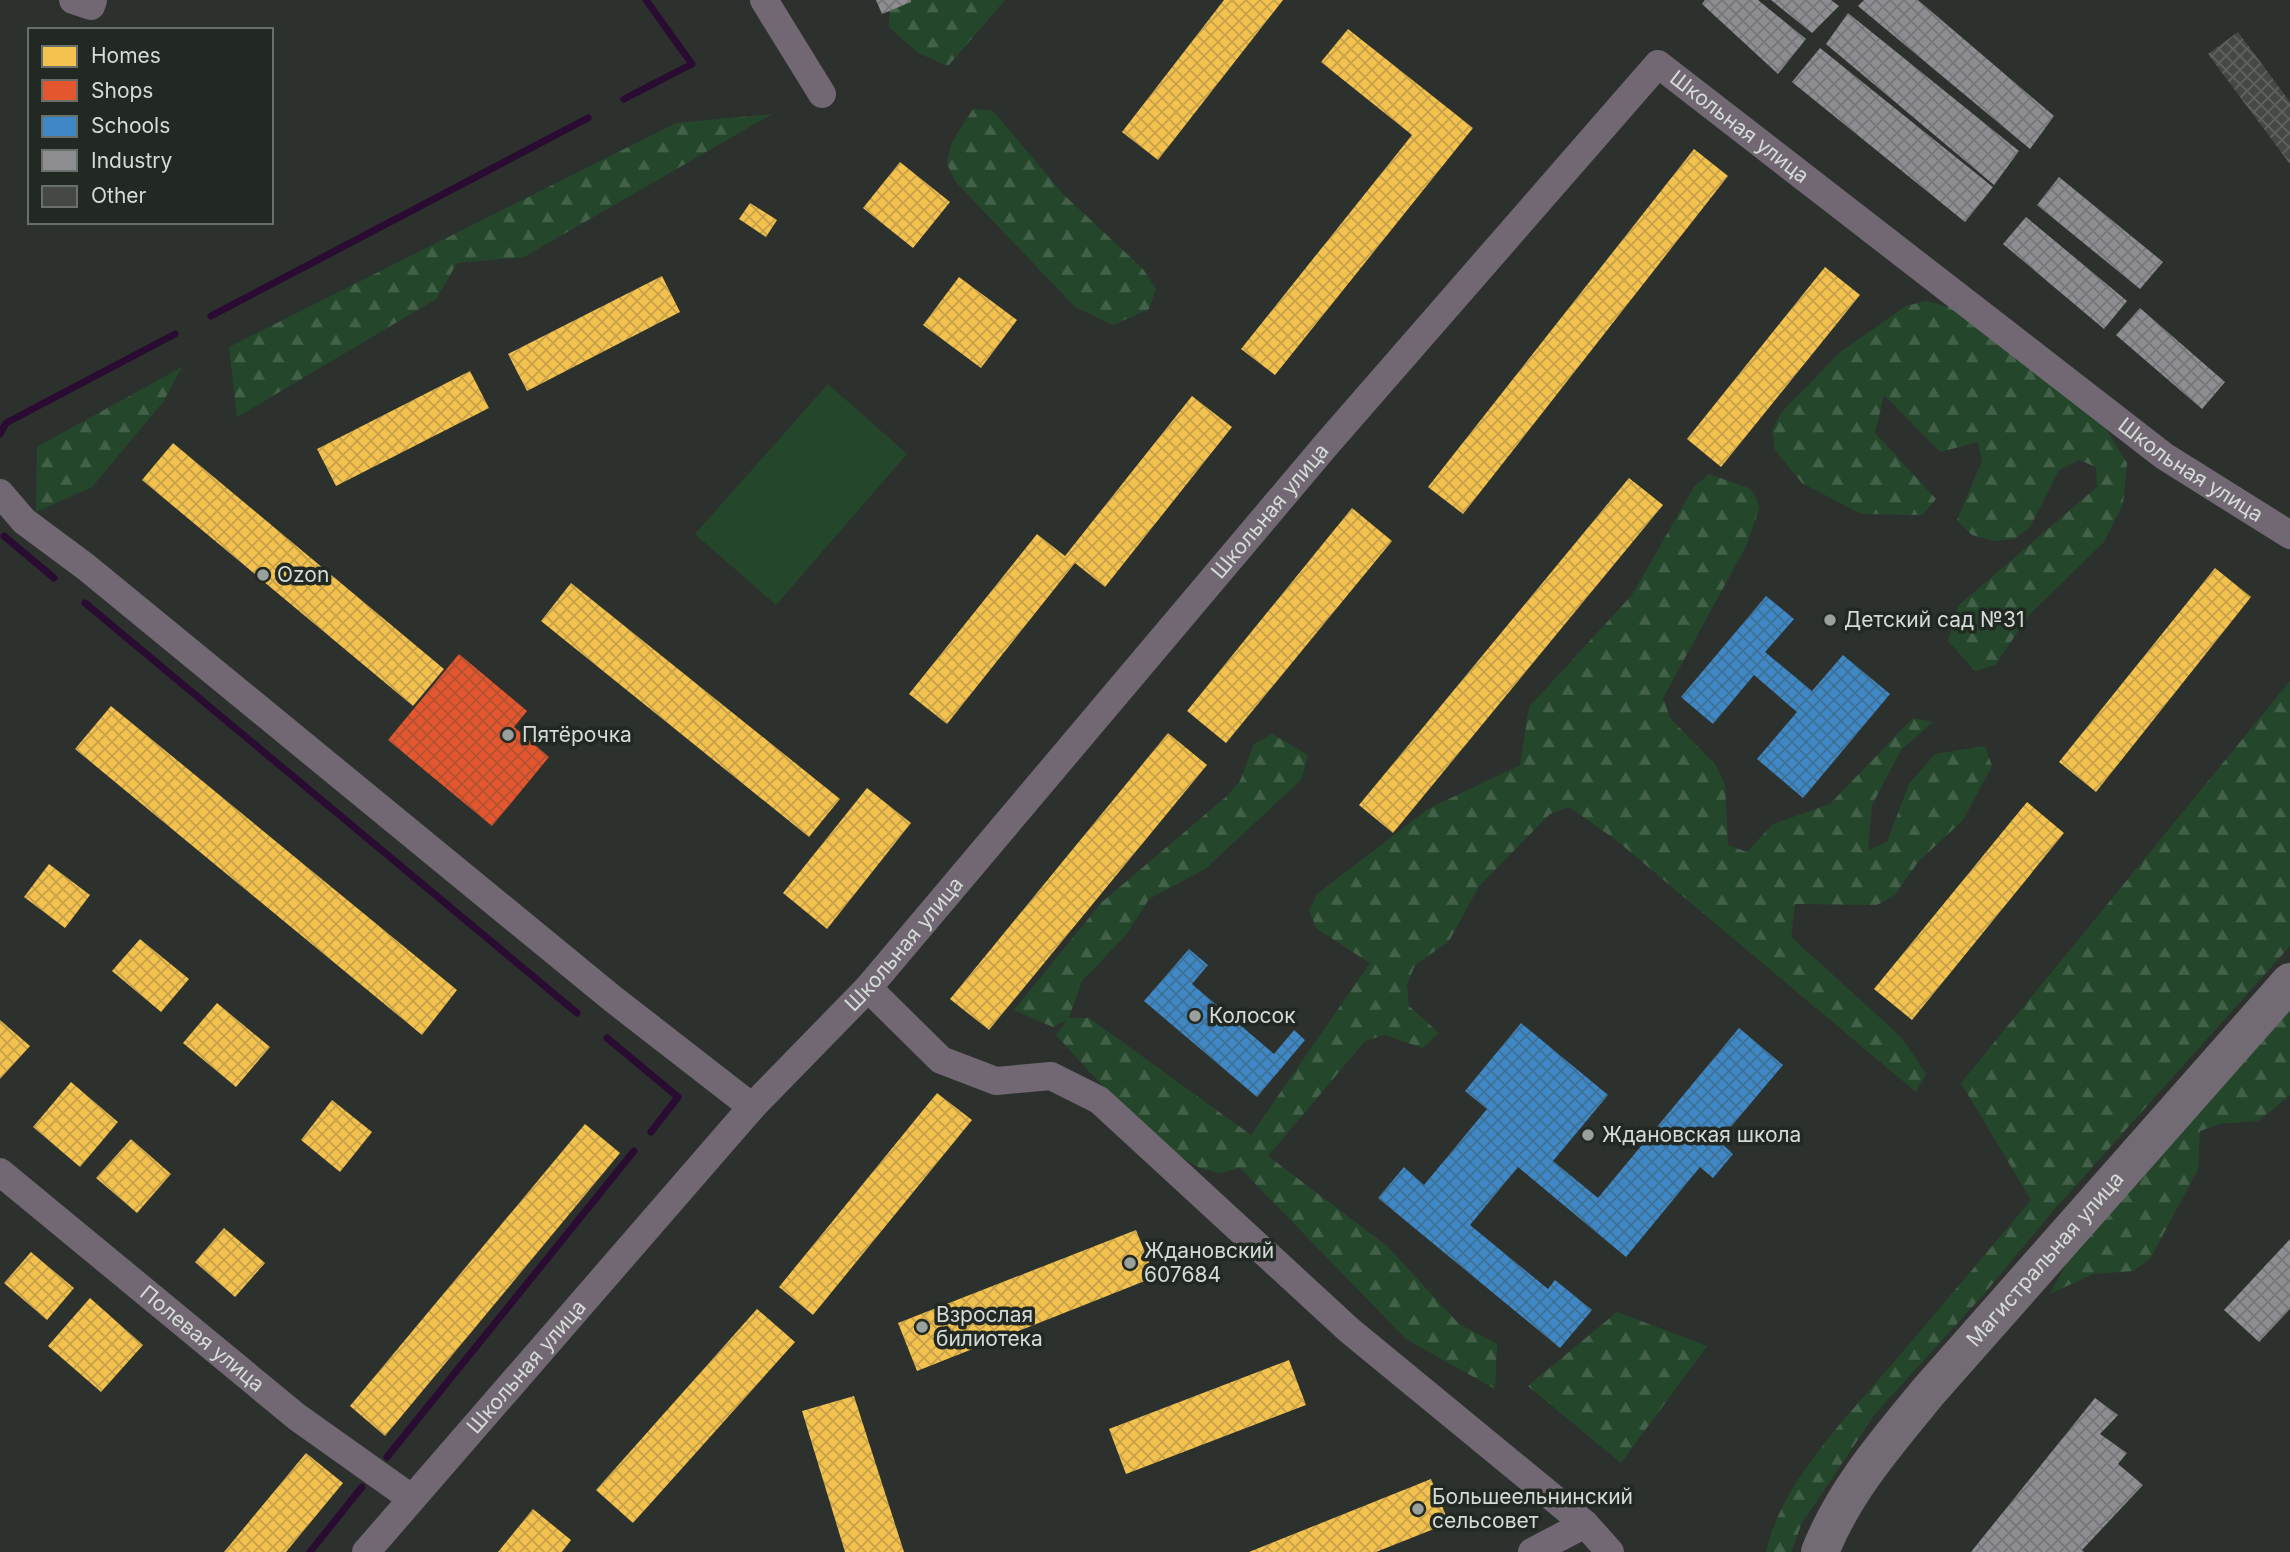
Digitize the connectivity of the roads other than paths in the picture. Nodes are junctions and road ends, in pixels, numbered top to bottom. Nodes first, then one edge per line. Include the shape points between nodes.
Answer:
1 (764, 0) edge
2 (822, 94) dead end
3 (0, 493) edge
4 (2290, 535) edge
5 (2290, 982) edge
6 (868, 988) junction
7 (752, 1107) junction
8 (0, 1172) edge
9 (411, 1498) junction
10 (1585, 1524) junction
11 (366, 1552) edge
12 (1532, 1552) edge
13 (1611, 1552) edge
14 (1820, 1552) edge

1 - 2 street
3 - 7 street via 24,521
4 - 6 street, Школьная улица via 2164,456 1658,64 1326,445
5 - 14 street, Магистральная улица via 1898,1429 1851,1490
6 - 7 street, Школьная улица
6 - 10 street via 941,1060 996,1081 1051,1076 1099,1100 1349,1330
7 - 9 street, Школьная улица
8 - 9 street, Полевая улица via 297,1418
9 - 11 street, Школьная улица
10 - 12 street
10 - 13 street

